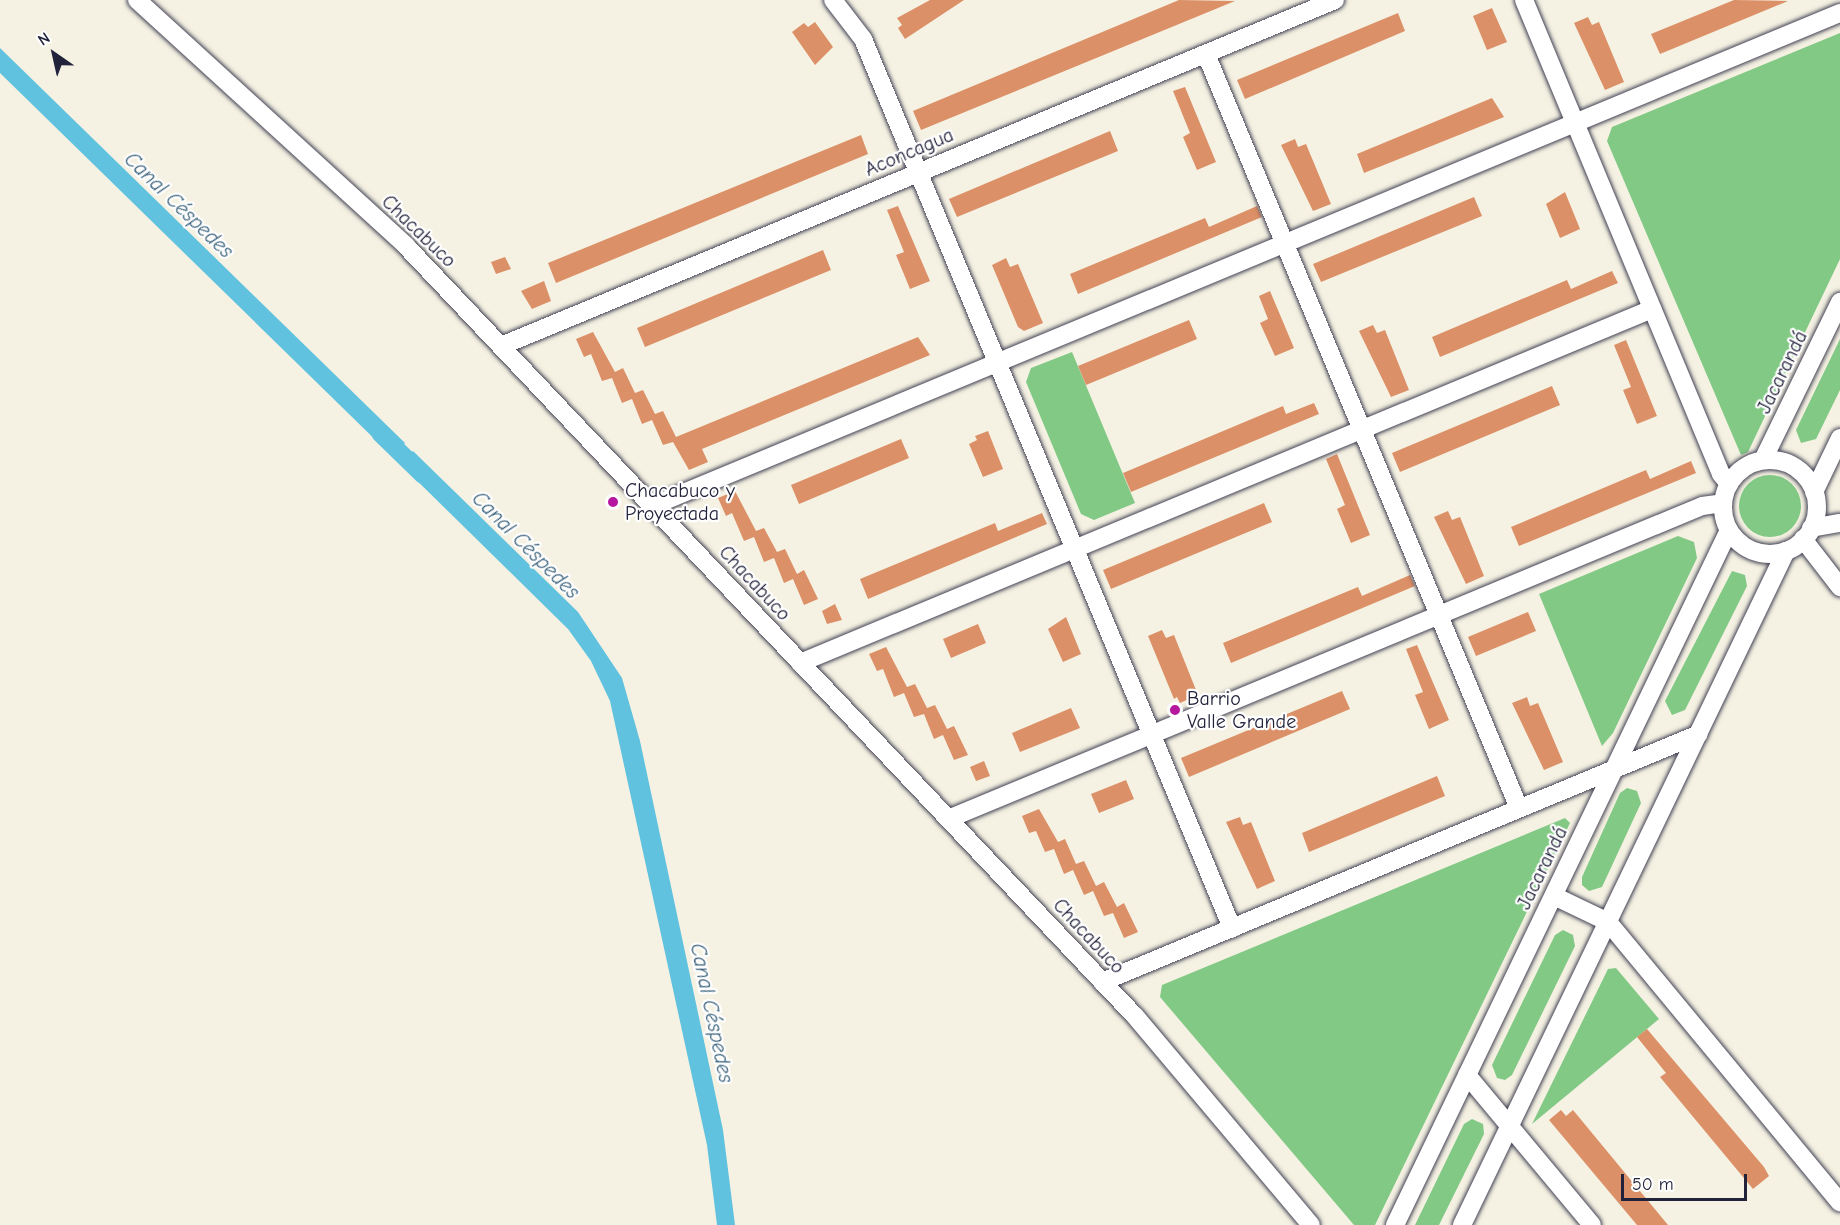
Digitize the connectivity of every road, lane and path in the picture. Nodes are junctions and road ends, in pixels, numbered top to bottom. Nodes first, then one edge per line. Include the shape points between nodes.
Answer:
1 (137, 0) edge
2 (1335, 0) edge
3 (1524, 0) edge
4 (841, 2) edge
5 (1840, 13) edge
6 (1206, 54) junction
7 (1575, 123) junction
8 (919, 173) junction
9 (1285, 243) junction
10 (1840, 302) edge
11 (1652, 309) junction
12 (501, 346) junction
13 (998, 363) junction
14 (1362, 429) junction
15 (1840, 438) edge
16 (1763, 460) junction
17 (1729, 484) junction
18 (1814, 492) junction
19 (1723, 503) junction
20 (652, 506) junction
21 (1840, 524) edge
22 (1729, 530) junction
23 (1807, 534) junction
24 (1075, 548) junction
25 (1786, 550) junction
26 (1840, 587) edge
27 (1439, 615) junction
28 (800, 663) junction
29 (1699, 734) junction
30 (1152, 735) junction
31 (1616, 768) junction
32 (1519, 808) junction
33 (948, 819) junction
34 (1554, 896) junction
35 (1608, 922) junction
36 (1232, 928) junction
37 (1102, 982) junction
38 (1467, 1075) junction
39 (1510, 1126) junction
40 (1840, 1202) edge
41 (1311, 1225) edge
42 (1395, 1225) edge
43 (1462, 1225) edge
44 (1592, 1225) edge

1 - 12 street, Chacabuco via 406,246
2 - 6 street, Aconcagua
3 - 7 street
4 - 8 street via 863,39
5 - 7 street
6 - 8 street, Aconcagua
6 - 9 street
7 - 9 street
7 - 11 street
8 - 12 street, Aconcagua
8 - 13 street
9 - 13 street
9 - 14 street
10 - 16 street, Jacarandá
11 - 14 street
11 - 17 street
12 - 20 street, Chacabuco
13 - 20 street
13 - 24 street
14 - 24 street
14 - 27 street
15 - 18 street
16 - 17 street via 1743,468
16 - 18 street via 1789,464 1809,480
17 - 19 street
18 - 23 street via 1817,504
19 - 22 street
19 - 27 street via 1702,506
20 - 28 street, Chacabuco
21 - 23 street
22 - 25 street via 1748,548 1760,553
22 - 31 street, Jacarandá
23 - 25 street
23 - 26 street
24 - 28 street
24 - 30 street
25 - 29 street
27 - 30 street
27 - 32 street
28 - 33 street, Chacabuco
29 - 31 street
29 - 35 street
30 - 33 street
30 - 36 street
31 - 32 street
31 - 34 street, Jacarandá
32 - 36 street
33 - 37 street, Chacabuco
34 - 35 street
34 - 38 street, Jacarandá
35 - 39 street
35 - 40 street
36 - 37 street
37 - 41 street, Chacabuco
38 - 39 street
38 - 42 street, Jacarandá
39 - 43 street
39 - 44 street

